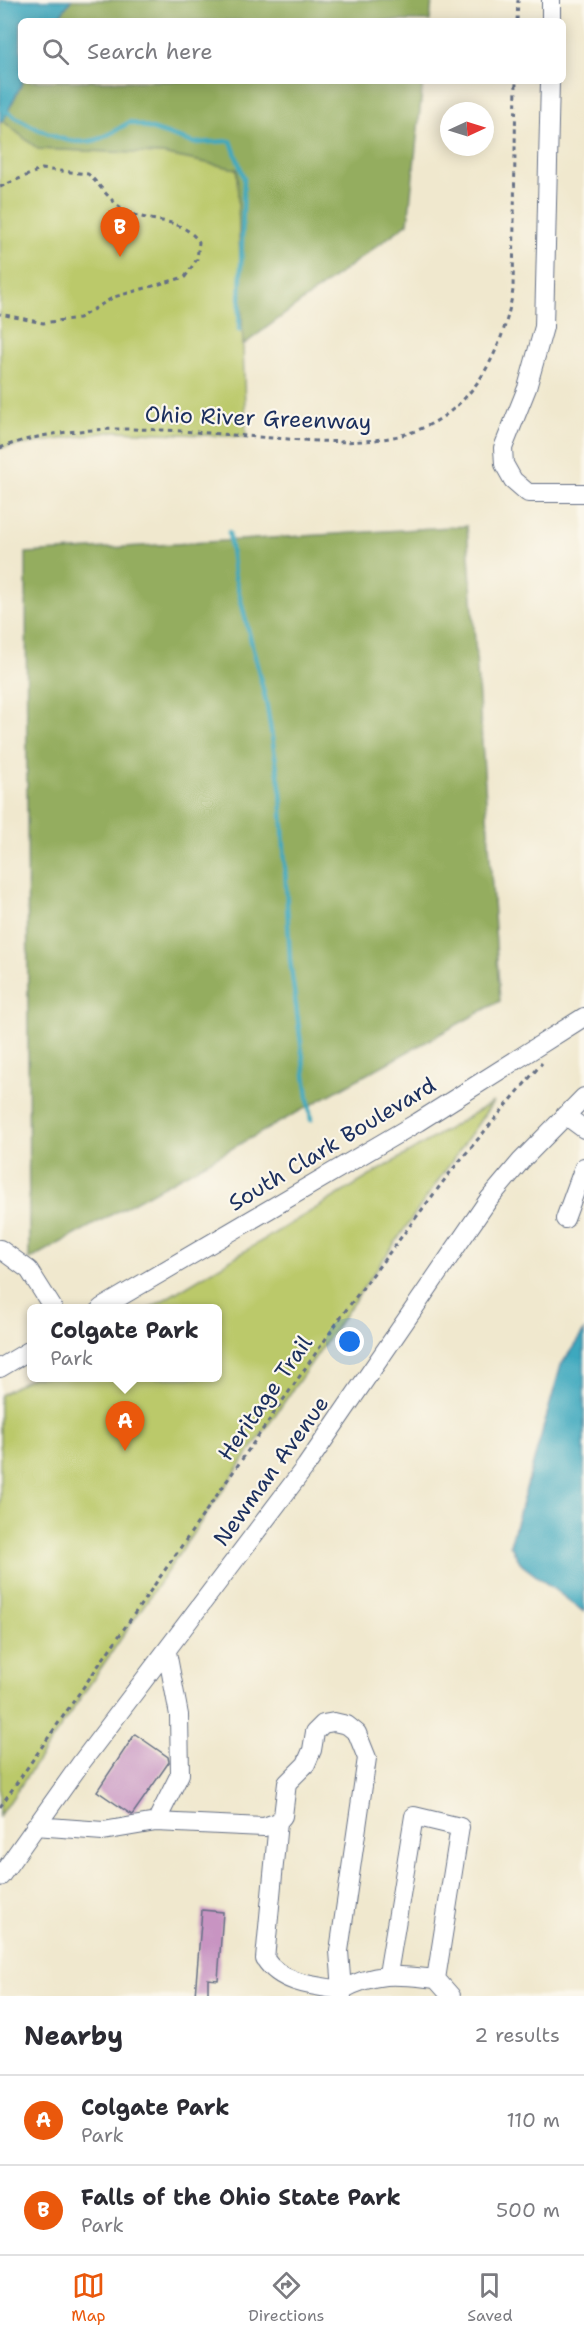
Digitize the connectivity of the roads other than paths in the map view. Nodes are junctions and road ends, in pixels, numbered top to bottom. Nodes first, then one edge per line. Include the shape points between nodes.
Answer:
1 (551, 0) edge
2 (551, 18) edge
3 (550, 84) edge
4 (576, 493) edge
5 (584, 1017) edge
6 (584, 1097) edge
7 (565, 1115) junction
8 (584, 1129) edge
9 (584, 1167) edge
10 (565, 1219) dead end
11 (0, 1249) edge
12 (51, 1304) edge
13 (108, 1304) edge
14 (27, 1352) edge
15 (0, 1368) edge
16 (167, 1652) junction
17 (156, 1822) junction
18 (271, 1825) junction
19 (35, 1826) junction
20 (0, 1877) edge
21 (388, 1974) junction
22 (436, 1979) junction
23 (342, 1993) edge
24 (451, 1996) edge

1 - 2 street
3 - 4 street via 544,327 503,456 513,480 528,493
5 - 13 street, South Clark Boulevard via 418,1122
6 - 7 street, Newman Avenue
7 - 8 street
7 - 16 street, Newman Avenue via 489,1199 306,1466
9 - 10 street
11 - 12 street via 29,1269
14 - 15 street
16 - 17 street via 179,1715 180,1774
16 - 19 street, Newman Avenue
17 - 18 street
17 - 19 street via 103,1831
18 - 23 street via 265,1959 272,1971 306,1986
18 - 23 street via 283,1816 287,1783 306,1764 315,1732 323,1724 334,1722 357,1733 367,1758 366,1780 339,1951
19 - 20 street, Newman Avenue
21 - 22 street
21 - 22 street via 414,1816 460,1827
21 - 23 street via 359,1980
22 - 24 street

